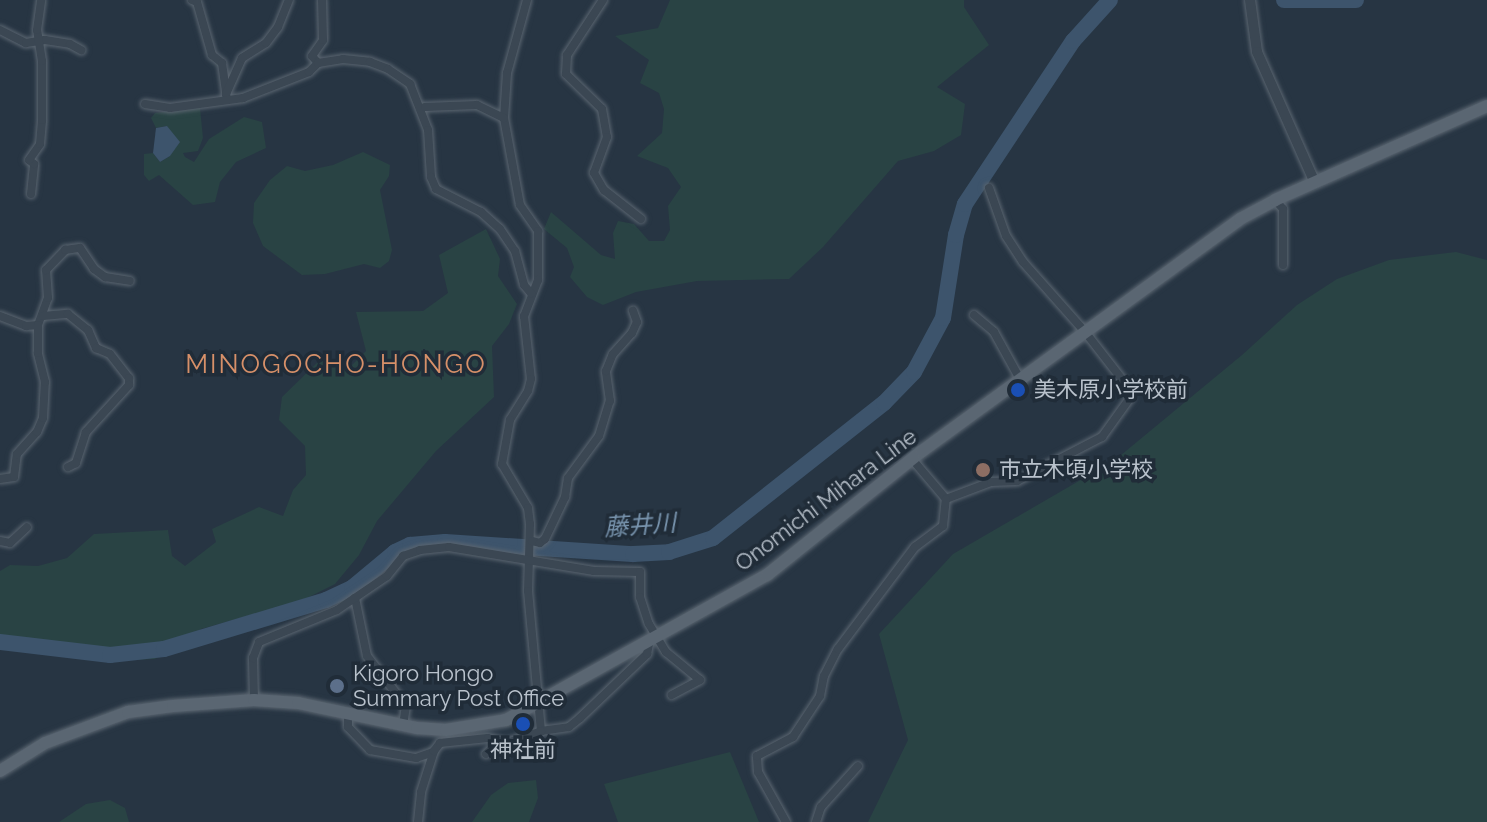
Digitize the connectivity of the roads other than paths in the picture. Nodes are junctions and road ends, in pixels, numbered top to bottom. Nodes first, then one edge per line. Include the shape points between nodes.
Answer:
1 (41, 0) edge
2 (192, 0) edge
3 (289, 0) edge
4 (322, 0) edge
5 (527, 0) edge
6 (603, 0) edge
7 (1250, 6) edge
8 (0, 30) edge
9 (38, 42) junction
10 (81, 50) dead end
11 (318, 63) junction
12 (410, 84) junction
13 (227, 97) junction
14 (145, 104) dead end
15 (1487, 106) edge
16 (425, 107) junction
17 (504, 118) junction
18 (428, 130) junction
19 (1315, 183) junction
20 (989, 188) dead end
21 (31, 194) dead end
22 (1275, 200) junction
23 (641, 219) dead end
24 (1283, 265) dead end
25 (130, 281) dead end
26 (531, 293) junction
27 (633, 311) dead end
28 (974, 315) dead end
29 (0, 316) edge
30 (43, 316) junction
31 (38, 325) junction
32 (1086, 333) junction
33 (1021, 382) junction
34 (912, 459) junction
35 (68, 467) dead end
36 (0, 479) edge
37 (946, 499) junction
38 (27, 527) dead end
39 (0, 541) edge
40 (532, 541) junction
41 (529, 563) junction
42 (355, 598) junction
43 (653, 641) junction
44 (672, 695) dead end
45 (254, 700) junction
46 (536, 706) junction
47 (348, 714) junction
48 (403, 725) junction
49 (541, 731) junction
50 (434, 751) junction
51 (486, 754) dead end
52 (858, 766) dead end
53 (0, 771) edge
54 (418, 822) edge
55 (786, 822) edge
56 (816, 822) edge

1 - 9 street
2 - 13 street via 197,2 212,55 222,63
3 - 13 street via 266,43 242,58
4 - 11 street via 323,40 312,56
5 - 17 street via 507,73
6 - 23 street via 567,55 566,74 602,109 607,137 594,173 604,190
7 - 19 street via 1257,52
8 - 9 street via 26,43
9 - 10 street
9 - 21 street via 42,120 40,144 29,160 34,164
11 - 12 street via 370,62
11 - 13 street via 272,89
12 - 16 street
12 - 18 street
13 - 14 street via 170,108
15 - 19 main road, Onomichi Mihara Line
16 - 17 street via 477,105
16 - 18 street
17 - 26 street via 520,205 538,231 538,280
18 - 26 street via 436,189 481,212 500,229
19 - 22 main road, Onomichi Mihara Line
20 - 32 street via 1006,236
22 - 24 street via 1283,209
22 - 32 main road, Onomichi Mihara Line via 1240,219
25 - 30 street via 105,277 80,248 65,250 46,270
26 - 40 street via 523,333 531,379 510,420 502,464 528,508
27 - 40 street via 637,322 606,371 610,401 599,436 568,478 545,539
28 - 33 street via 994,332
29 - 31 street
30 - 31 street
30 - 35 street via 68,314 129,378 129,385 86,432 78,458
31 - 36 street via 43,418 17,454 14,477
32 - 33 main road, Onomichi Mihara Line
32 - 37 street via 1128,387 1130,398 1102,437 1017,481 991,482
33 - 34 main road, Onomichi Mihara Line
34 - 37 street
34 - 43 main road, Onomichi Mihara Line via 767,575
37 - 55 street via 943,526 915,547 838,649 820,696 793,737 757,756 758,772
38 - 39 street via 10,543
40 - 41 street
41 - 42 street via 449,547 420,550 403,556 387,576
41 - 43 street via 640,572 640,597
41 - 46 street
42 - 45 street via 259,642 253,658
42 - 48 street via 367,656 406,706
43 - 44 street via 700,680
43 - 46 main road, Onomichi Mihara Line
43 - 49 street via 647,654 569,727
45 - 47 main road, Onomichi Mihara Line
45 - 53 main road, Onomichi Mihara Line via 128,712 45,743
46 - 48 main road, Onomichi Mihara Line via 477,728
46 - 49 street
47 - 48 main road, Onomichi Mihara Line
47 - 50 street via 348,727 370,750 416,758
49 - 50 street via 507,743 488,738 440,743
49 - 51 street via 537,739 518,747
50 - 54 street
52 - 56 street via 821,807

